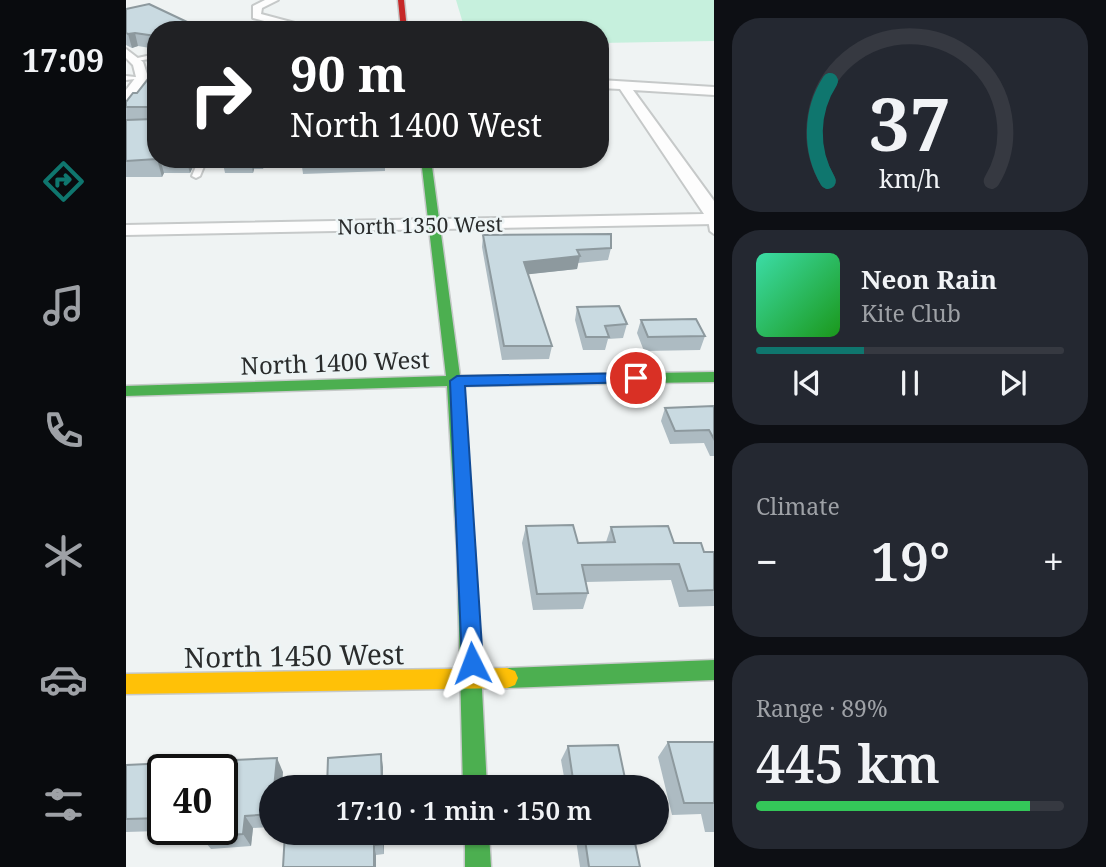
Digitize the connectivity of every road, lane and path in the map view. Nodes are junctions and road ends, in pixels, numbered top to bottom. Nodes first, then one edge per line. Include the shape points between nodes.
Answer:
1 (273, 0) edge
2 (401, 0) edge
3 (269, 21) edge
4 (403, 21) edge
5 (131, 55) edge
6 (126, 78) edge
7 (141, 78) junction
8 (609, 84) edge
9 (623, 85) junction
10 (714, 92) edge
11 (126, 98) edge
12 (200, 168) edge
13 (428, 168) edge
14 (197, 176) dead end
15 (713, 223) edge
16 (438, 225) junction
17 (126, 230) edge
18 (714, 377) edge
19 (457, 381) junction
20 (126, 391) edge
21 (714, 670) edge
22 (473, 679) junction
23 (126, 684) edge
24 (475, 775) edge
25 (477, 845) edge
26 (478, 867) edge

1 - 3 street via 258,6 256,16
2 - 4 street
5 - 7 street via 142,70
6 - 7 lane
7 - 11 street
8 - 9 street
9 - 10 street
9 - 15 street via 713,211
12 - 14 lane
13 - 16 street
15 - 16 street, North 1350 West
16 - 17 street, North 1350 West
16 - 19 street
18 - 19 street, North 1400 West
19 - 20 street, North 1400 West
19 - 22 street
21 - 22 street, North 1450 West
22 - 23 street, North 1450 West
22 - 24 street
25 - 26 street

